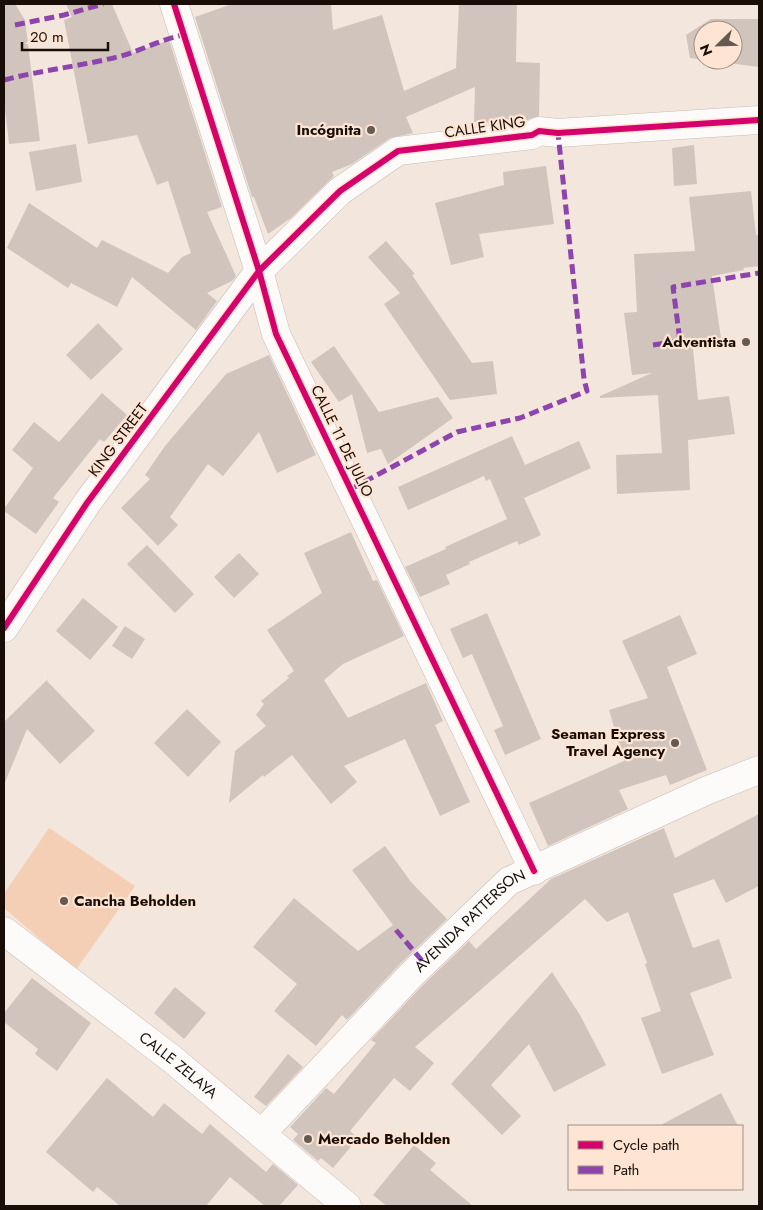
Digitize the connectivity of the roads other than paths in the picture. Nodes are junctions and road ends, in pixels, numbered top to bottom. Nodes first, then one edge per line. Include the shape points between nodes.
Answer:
1 (174, 4) edge
2 (759, 120) edge
3 (259, 271) junction
4 (4, 628) edge
5 (759, 770) edge
6 (534, 871) junction
7 (4, 931) edge
8 (261, 1134) junction
9 (347, 1206) edge

1 - 3 street, CALLE 11 DE JULIO
2 - 3 street, CALLE KING via 558,133 539,131 532,135 398,152 340,191
3 - 4 street, KING STREET via 87,503
3 - 6 street, CALLE 11 DE JULIO via 276,334
5 - 6 street, AVENIDA PATTERSON via 708,790
6 - 8 street, AVENIDA PATTERSON via 509,881 412,974
7 - 8 street, CALLE ZELAYA via 172,1059
8 - 9 street, CALLE ZELAYA

